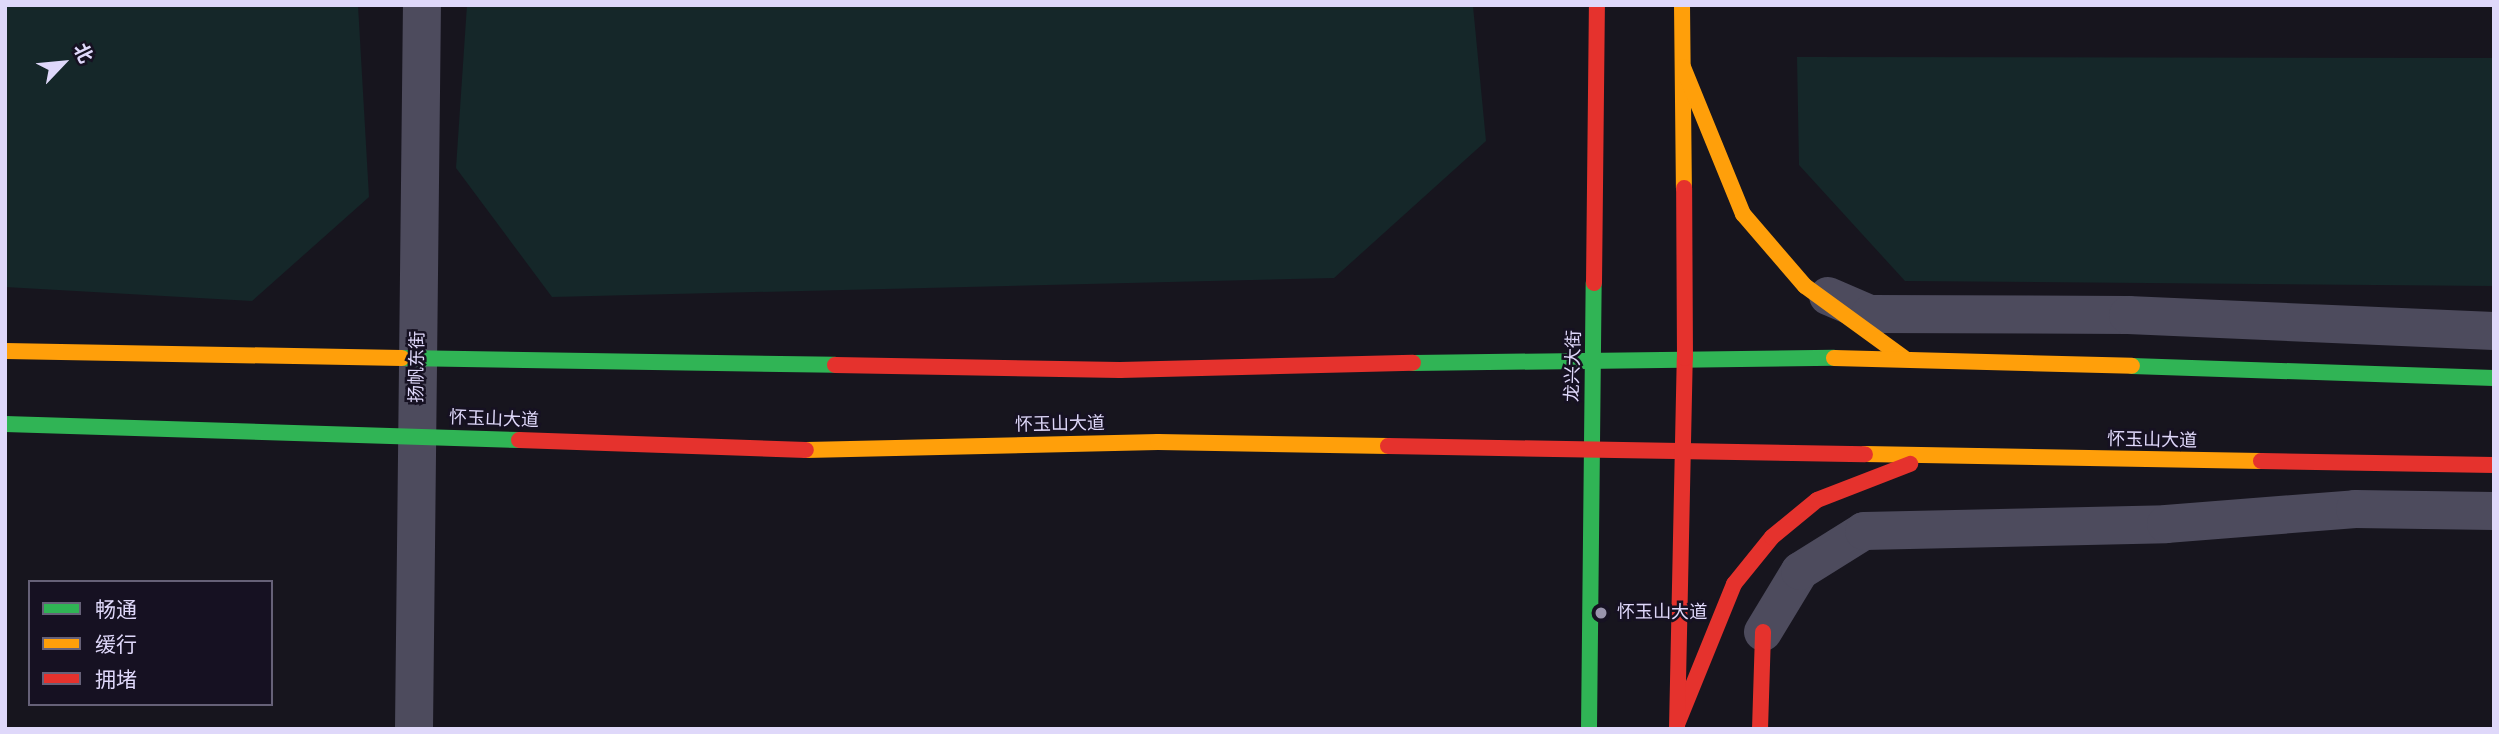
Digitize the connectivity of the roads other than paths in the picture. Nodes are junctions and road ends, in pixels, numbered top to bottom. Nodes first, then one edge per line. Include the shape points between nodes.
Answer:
1 (422, 5) edge
2 (1597, 5) edge
3 (1682, 5) edge
4 (1682, 65) junction
5 (1805, 286) junction
6 (2494, 331) edge
7 (5, 351) edge
8 (418, 358) junction
9 (1685, 358) junction
10 (1904, 358) junction
11 (1595, 359) junction
12 (2494, 379) edge
13 (5, 424) edge
14 (417, 436) junction
15 (1590, 449) junction
16 (1681, 450) junction
17 (1927, 457) junction
18 (2494, 465) edge
19 (2494, 511) edge
20 (1763, 632) joint
21 (1677, 726) edge
22 (414, 729) edge
23 (1589, 729) edge
24 (1760, 729) edge

1 - 8 street, 扬帆东街
2 - 11 street, 龙兴大街
3 - 4 street
4 - 5 street via 1743,214
4 - 9 street
5 - 6 street via 1870,314 2128,315
5 - 10 street
7 - 8 street
8 - 11 street via 1120,370
8 - 14 street, 扬帆东街
9 - 10 street
9 - 11 street
9 - 16 street
10 - 12 street
11 - 15 street, 龙兴大街
13 - 14 street, 怀玉山大道
14 - 15 street, 怀玉山大道 via 820,450 1158,442
14 - 22 street, 扬帆东街
15 - 16 street, 怀玉山大道
15 - 23 street, 龙兴大街
16 - 17 street, 怀玉山大道
16 - 21 street
17 - 18 street, 怀玉山大道
17 - 21 street via 1818,500 1772,537 1734,584
19 - 20 street via 2356,509 2166,524 1864,530 1800,571
20 - 24 street

